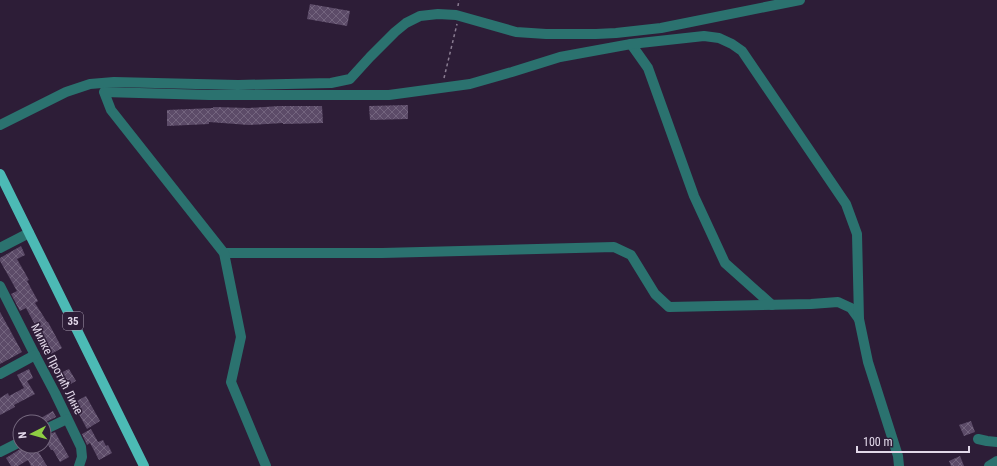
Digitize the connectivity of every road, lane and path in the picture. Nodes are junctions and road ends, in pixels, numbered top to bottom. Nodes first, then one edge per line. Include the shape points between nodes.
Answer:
1 (459, 0) edge
2 (800, 0) edge
3 (456, 15) junction
4 (631, 44) junction
5 (442, 88) junction
6 (0, 125) edge
7 (0, 174) edge
8 (29, 233) junction
9 (0, 248) edge
10 (224, 253) junction
11 (0, 286) edge
12 (772, 305) junction
13 (859, 319) junction
14 (35, 355) junction
15 (0, 374) edge
16 (67, 419) junction
17 (52, 426) edge
18 (978, 439) dead end
19 (997, 442) edge
20 (12, 446) edge
21 (0, 452) edge
22 (997, 461) edge
23 (79, 466) edge
24 (144, 466) edge
25 (266, 466) edge
26 (899, 466) edge
27 (989, 466) edge

1 - 3 path
2 - 3 street via 661,28 596,34 516,32
3 - 5 path via 457,27
3 - 6 street via 420,16 406,23 350,79 342,82 238,85 114,82 90,84 66,92
4 - 5 street via 560,57 470,84
4 - 12 street via 648,68 694,196 725,263
4 - 13 street via 704,36 718,38 742,50 846,204 857,234
5 - 10 street via 389,95 104,92 112,110
7 - 8 main road, 35
8 - 9 street
8 - 24 main road, 35
10 - 12 street via 382,253 614,247 631,255 654,294 669,307
10 - 25 street via 241,337 231,382
11 - 14 street, Милке Протић Лине
12 - 13 street via 838,302 851,308
13 - 26 street via 868,362
14 - 15 street
14 - 16 street, Милке Протић Лине
16 - 17 street
16 - 23 street, Милке Протић Лине via 81,447 82,457
18 - 19 street
20 - 21 street
22 - 27 street

